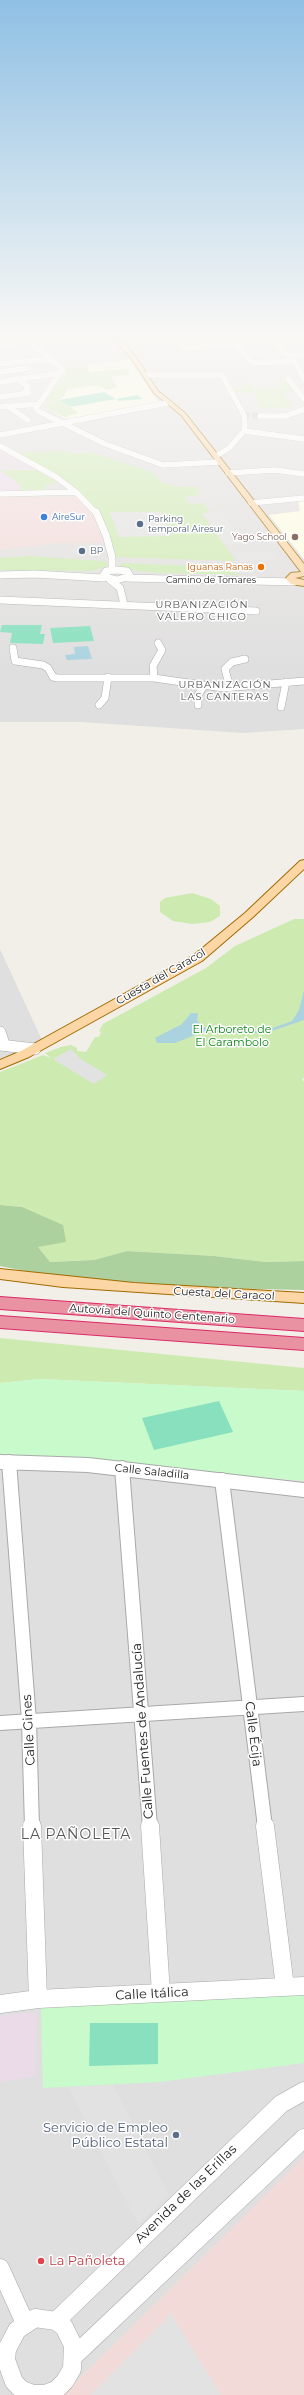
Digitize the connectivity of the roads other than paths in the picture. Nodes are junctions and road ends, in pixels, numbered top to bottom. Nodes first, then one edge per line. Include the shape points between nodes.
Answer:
1 (1, 447) edge
2 (113, 447) edge
3 (208, 447) edge
4 (230, 447) edge
5 (218, 459) junction
6 (228, 473) junction
7 (304, 474) edge
8 (76, 492) junction
9 (0, 494) edge
10 (304, 498) edge
11 (251, 503) junction
12 (112, 570) junction
13 (0, 571) edge
14 (0, 576) edge
15 (106, 577) junction
16 (127, 577) junction
17 (299, 577) edge
18 (120, 588) junction
19 (304, 589) edge
20 (0, 600) edge
21 (124, 604) junction
22 (256, 611) dead end
23 (158, 643) dead end
24 (13, 648) dead end
25 (245, 659) dead end
26 (108, 677) junction
27 (154, 678) junction
28 (304, 681) edge
29 (286, 682) junction
30 (204, 686) junction
31 (230, 688) junction
32 (98, 705) dead end
33 (198, 705) dead end
34 (280, 707) dead end
35 (304, 863) edge
36 (0, 1032) edge
37 (2, 1044) edge
38 (35, 1049) junction
39 (0, 1065) edge
40 (0, 1274) edge
41 (304, 1298) edge
42 (0, 1303) edge
43 (0, 1322) edge
44 (304, 1325) edge
45 (304, 1344) edge
46 (5, 1462) edge
47 (122, 1468) junction
48 (222, 1480) junction
49 (304, 1490) edge
50 (304, 1704) edge
51 (250, 1708) junction
52 (142, 1714) junction
53 (30, 1721) junction
54 (0, 1723) edge
55 (304, 1986) edge
56 (285, 1987) junction
57 (161, 1993) junction
58 (38, 1998) junction
59 (0, 2004) edge
60 (304, 2091) edge
61 (304, 2138) edge
62 (0, 2268) edge
63 (56, 2321) junction
64 (25, 2323) junction
65 (74, 2356) junction
66 (3, 2363) edge
67 (32, 2394) edge

1 - 8 street via 56,477
2 - 5 street via 163,465
3 - 5 main road
4 - 5 street
5 - 6 main road
6 - 7 street via 275,470
6 - 11 main road
8 - 9 street
8 - 12 street via 95,510 107,538 112,557
10 - 11 street
11 - 17 main road via 298,563
12 - 15 street
12 - 16 street
13 - 15 street
14 - 15 street via 34,574
15 - 16 street
15 - 18 street
16 - 17 street, Camino de Tomares
16 - 18 street
17 - 19 main road
18 - 21 street
20 - 21 street
21 - 22 street
23 - 27 street via 162,650 153,664
24 - 26 street via 15,661 42,665 48,668 54,677
25 - 31 street via 232,662 225,670
26 - 27 street
26 - 32 street via 105,698
27 - 30 street
28 - 29 street
29 - 31 street
29 - 34 street
30 - 31 street
30 - 33 street via 198,695
35 - 38 main road, Cuesta del Caracol via 249,915 198,958
36 - 37 street
37 - 38 street
38 - 39 main road, Cuesta del Caracol
40 - 41 main road, Cuesta del Caracol via 104,1286
42 - 44 highway, Autovía del Quinto Centenario
43 - 45 highway, Autovía del Quinto Centenario
46 - 47 street, Calle Saladilla via 59,1462
46 - 53 street, Calle Gines
47 - 48 street, Calle Saladilla
47 - 52 street, Calle Fuentes de Andalucía
48 - 49 street, Calle Saladilla
48 - 51 street, Calle Écija
50 - 51 street
51 - 52 street
51 - 56 street, Calle Écija
52 - 53 street
52 - 57 street, Calle Fuentes de Andalucía
53 - 54 street
53 - 58 street, Calle Gines
55 - 56 street, Calle Itálica
56 - 57 street, Calle Itálica
57 - 58 street, Calle Itálica
58 - 59 street, Calle Itálica
60 - 63 street, Avenida de las Erillas via 281,2104
61 - 65 street
62 - 64 street
63 - 64 street via 35,2318
63 - 65 street via 70,2336
64 - 66 street via 11,2339
65 - 67 street via 72,2369 56,2390 45,2394
66 - 67 street via 14,2382 22,2390

